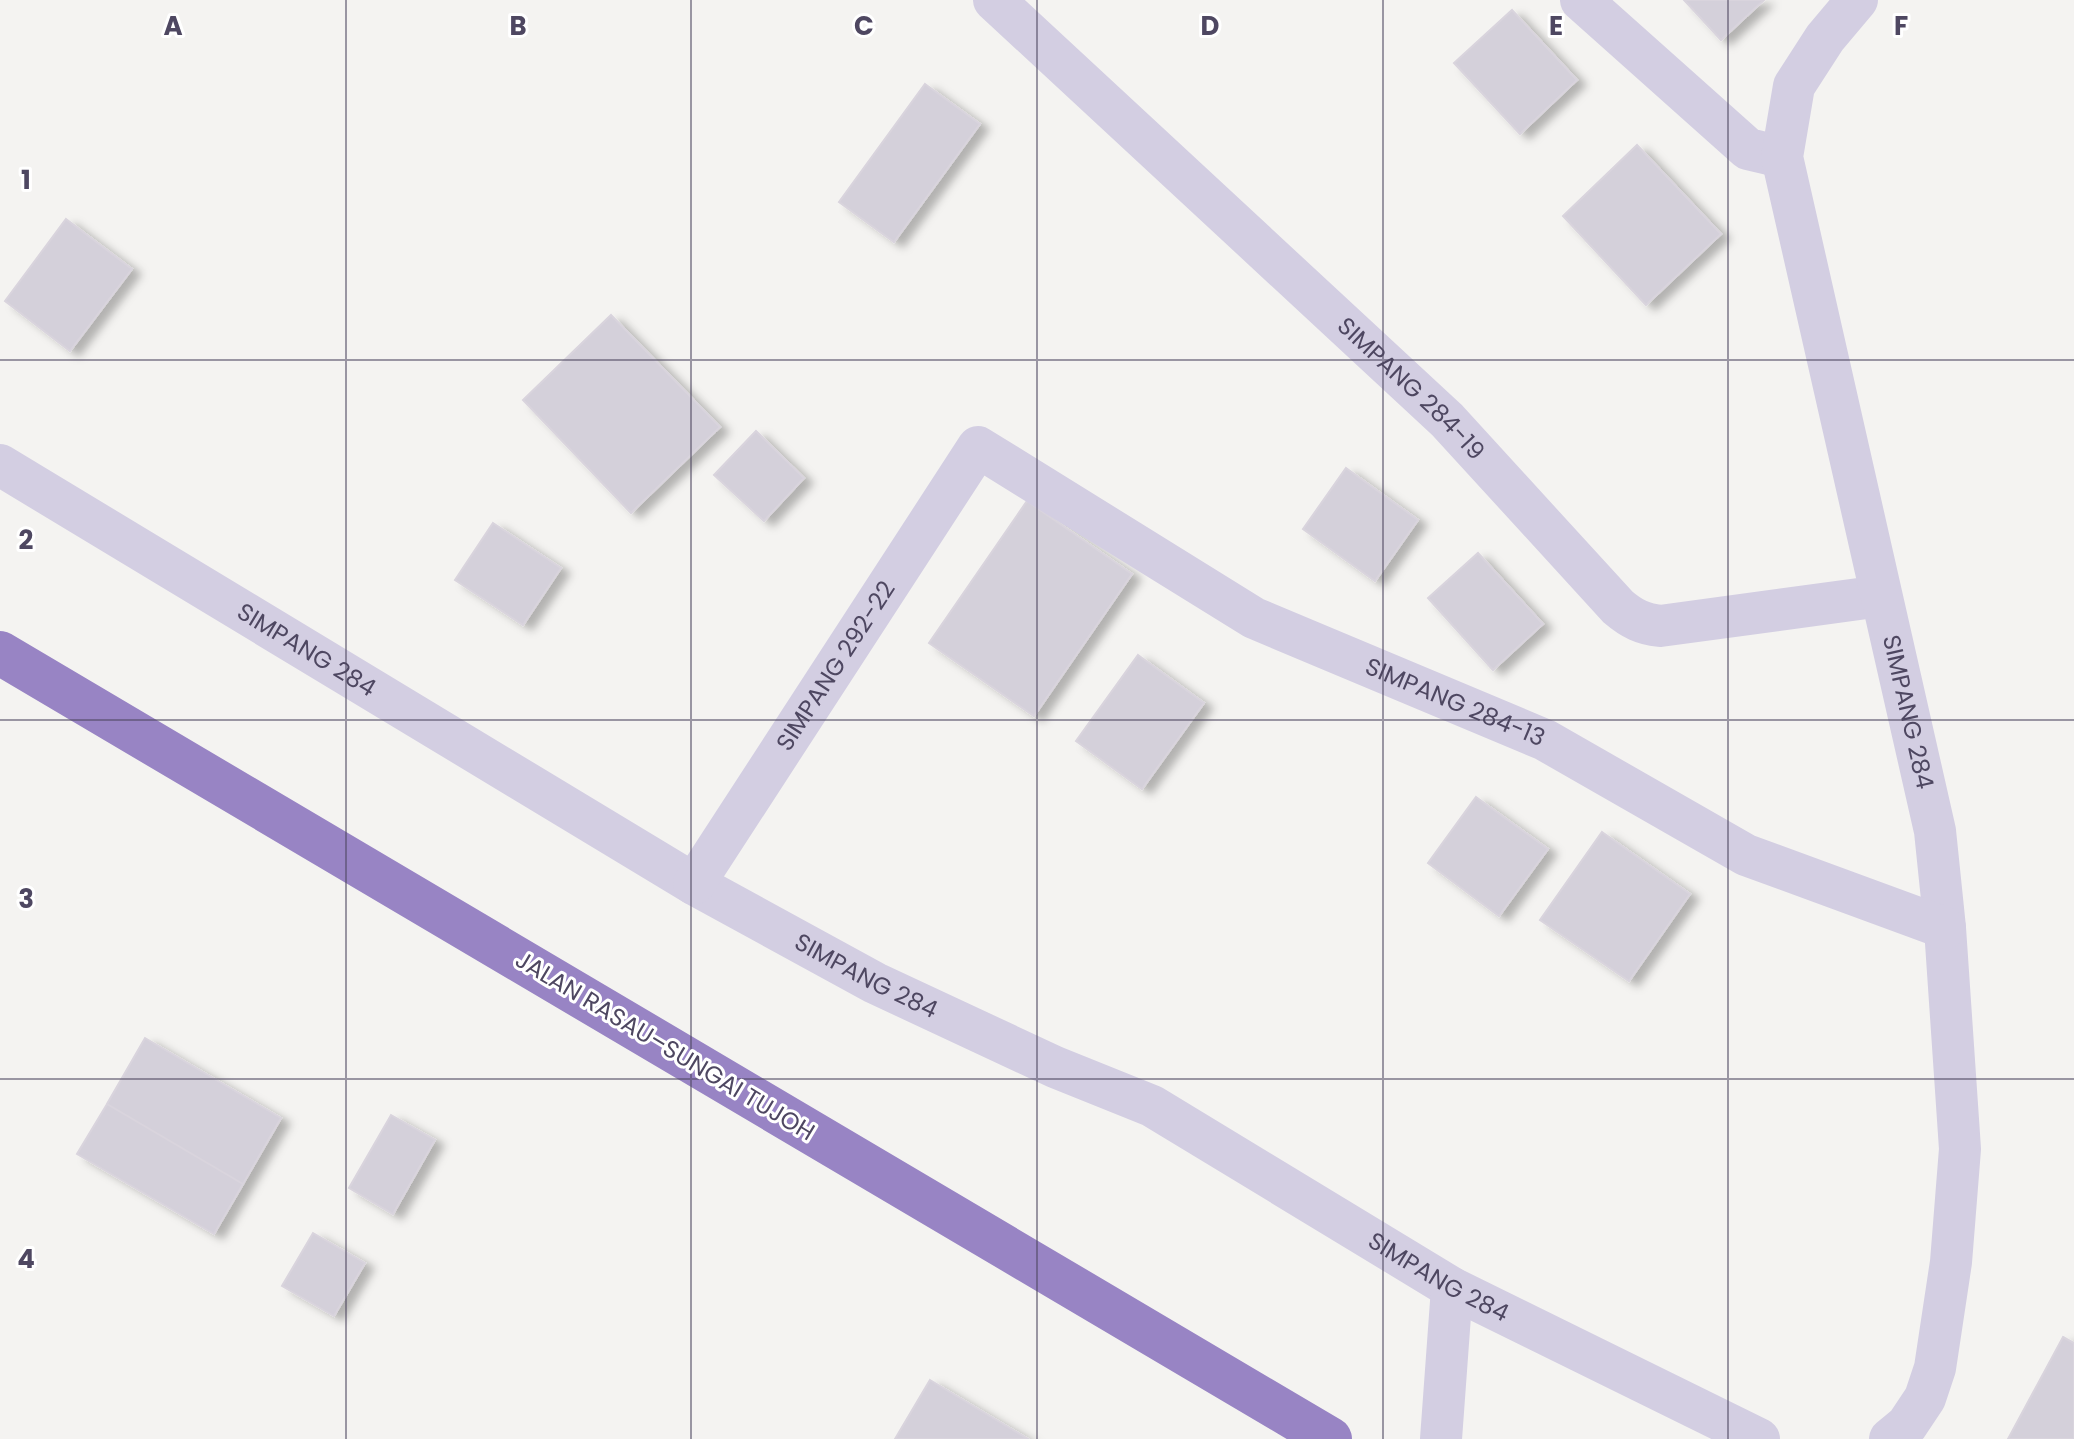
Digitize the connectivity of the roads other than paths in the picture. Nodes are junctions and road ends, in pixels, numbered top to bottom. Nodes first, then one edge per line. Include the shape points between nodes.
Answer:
1 (994, 0) edge
2 (1581, 0) edge
3 (1857, 0) edge
4 (1782, 157) junction
5 (978, 447) joint
6 (0, 465) edge
7 (1881, 596) junction
8 (0, 653) edge
9 (694, 884) junction
10 (1945, 928) junction
11 (1452, 1288) junction
12 (1330, 1439) edge
13 (1441, 1439) edge
14 (1759, 1439) edge
15 (1890, 1439) edge

1 - 7 street, SIMPANG 284-19 via 1447,420 1630,617 1660,626
2 - 4 street via 1748,149
3 - 4 street, SIMPANG 284 via 1794,86
4 - 7 street, SIMPANG 284
5 - 9 street, SIMPANG 292-22
5 - 10 street, SIMPANG 284-13 via 1254,618 1545,740 1746,855
6 - 9 street, SIMPANG 284
7 - 10 street, SIMPANG 284 via 1935,831
8 - 12 highway, JALAN RASAU–SUNGAI TUJOH
9 - 11 street, SIMPANG 284 via 875,983 1152,1106
10 - 15 street, SIMPANG 284 via 1960,1149 1951,1262 1935,1368 1925,1398
11 - 13 street
11 - 14 street, SIMPANG 284

